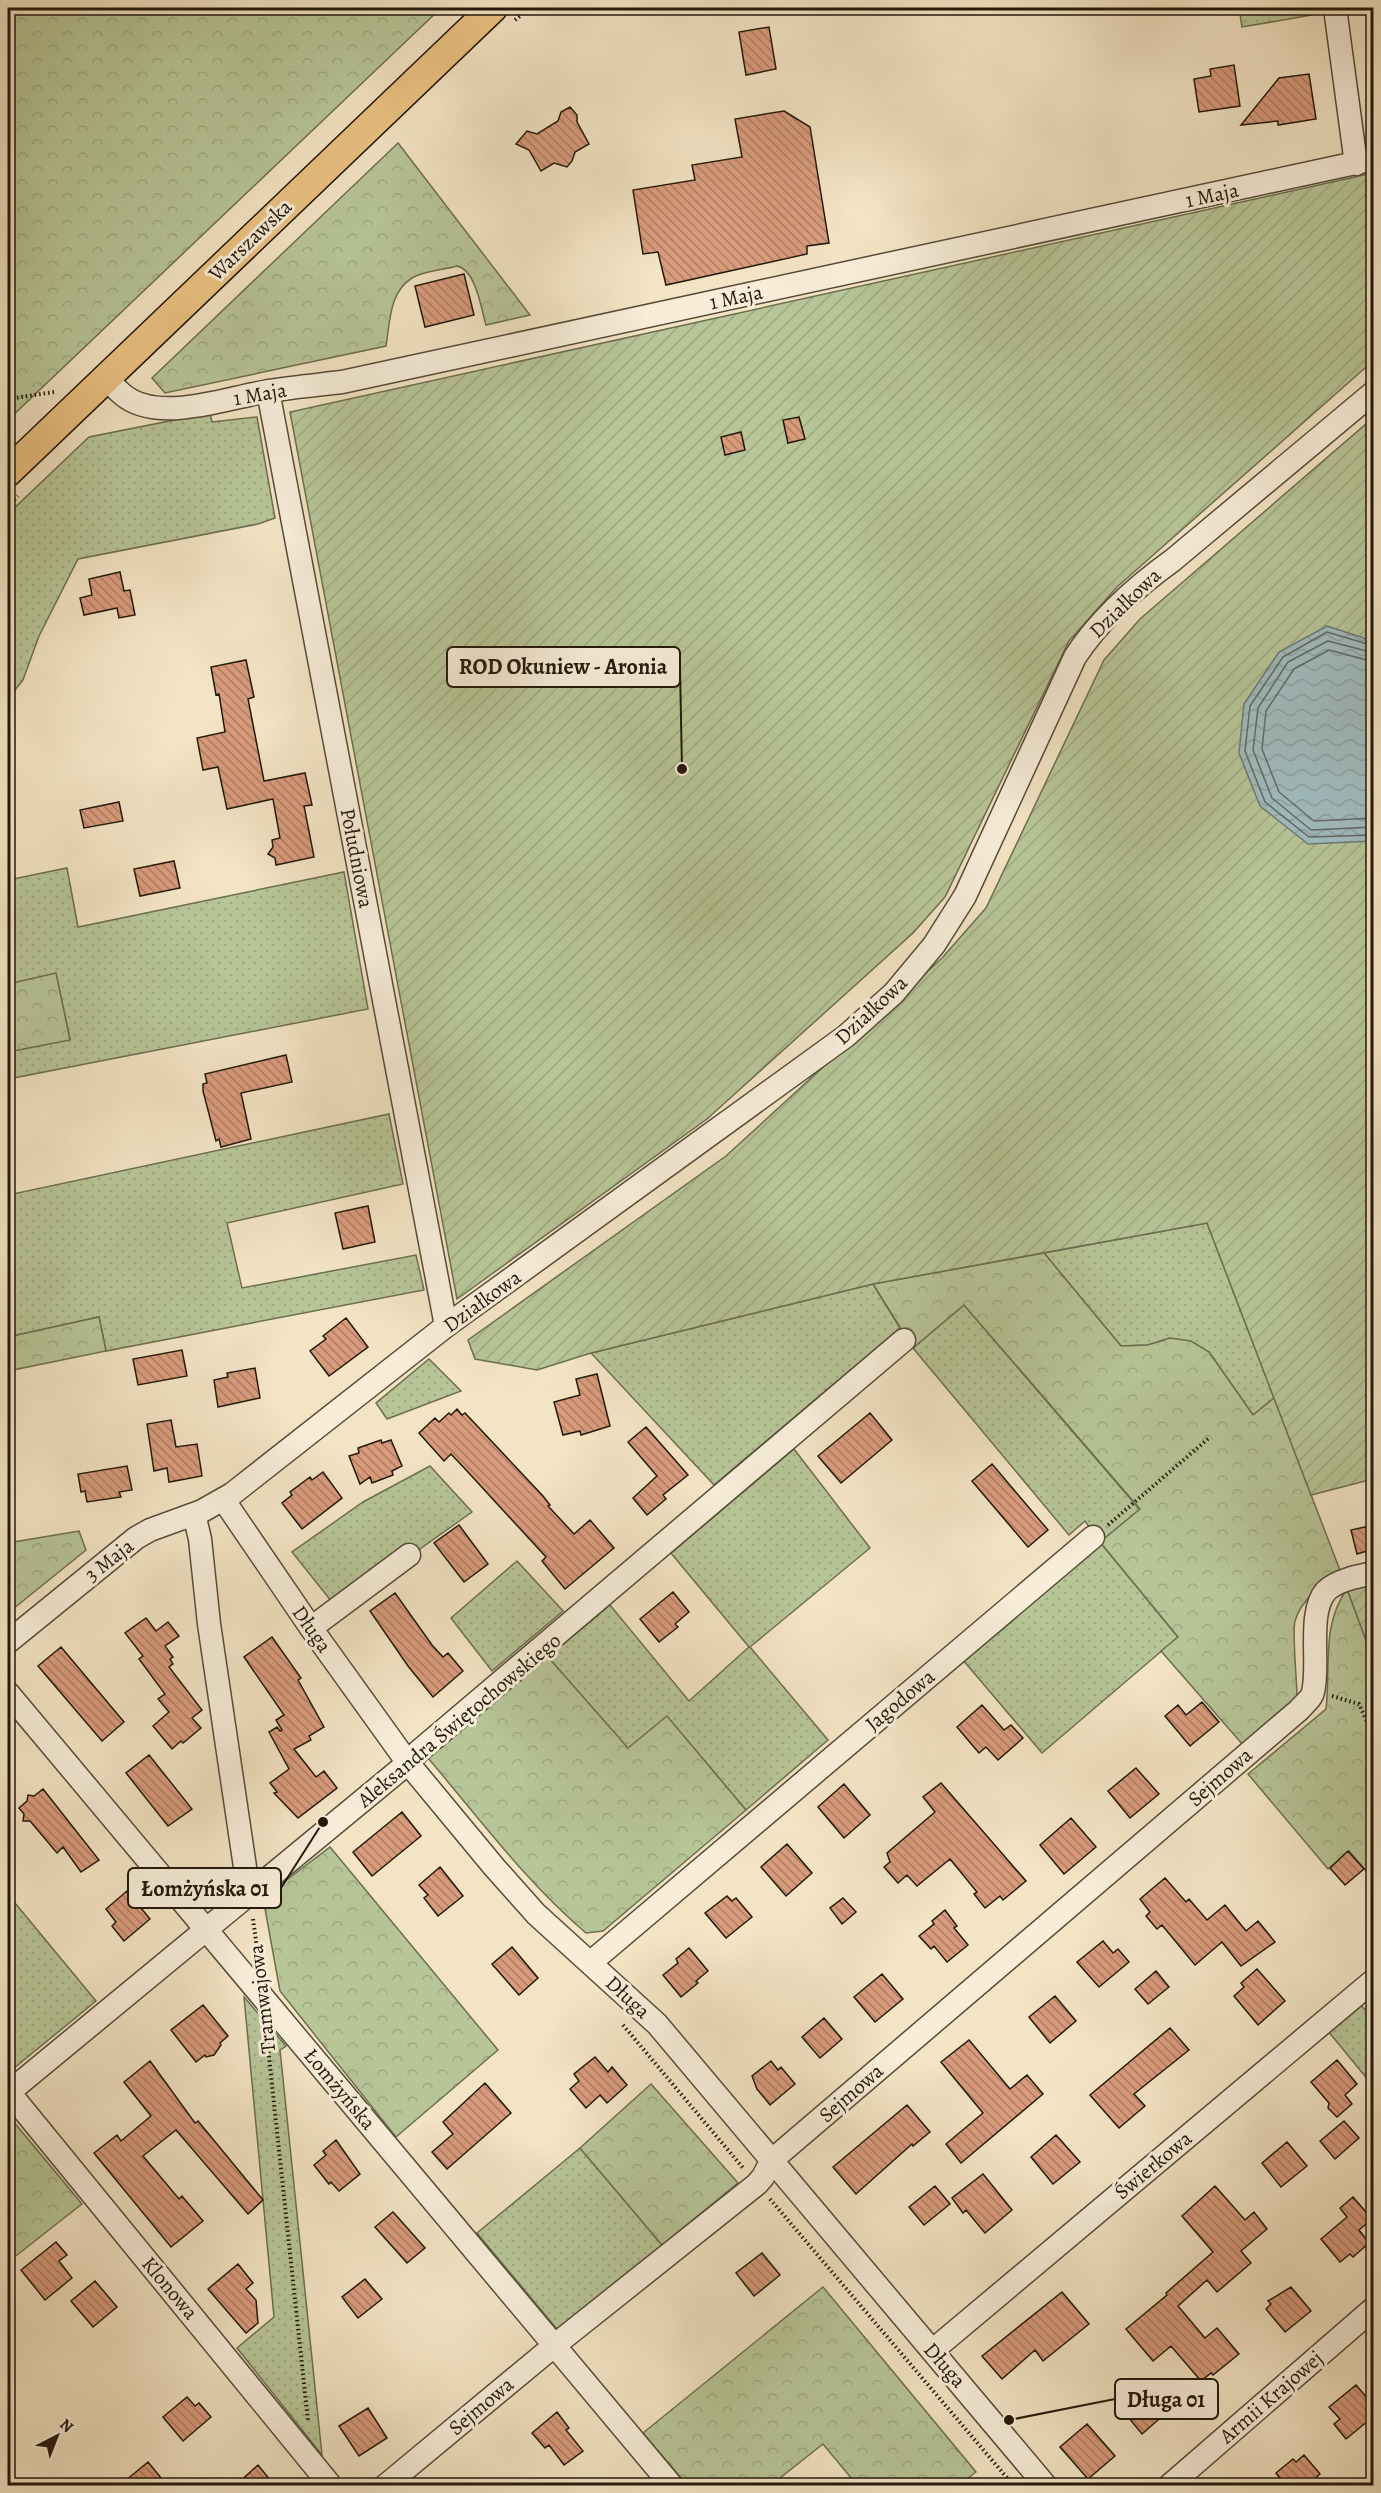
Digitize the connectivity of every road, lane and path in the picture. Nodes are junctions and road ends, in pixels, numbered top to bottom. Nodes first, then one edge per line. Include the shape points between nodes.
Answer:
1 (493, 8) edge
2 (1335, 8) edge
3 (1365, 161) edge
4 (106, 378) junction
5 (63, 391) dead end
6 (268, 391) junction
7 (1374, 392) edge
8 (8, 399) edge
9 (8, 471) edge
10 (446, 1326) junction
11 (904, 1340) dead end
12 (1209, 1438) dead end
13 (223, 1499) junction
14 (194, 1514) junction
15 (1093, 1537) joint
16 (409, 1555) dead end
17 (1374, 1573) edge
18 (311, 1628) junction
19 (8, 1642) edge
20 (8, 1693) edge
21 (1313, 1693) junction
22 (1374, 1737) edge
23 (408, 1763) junction
24 (249, 1894) junction
25 (207, 1930) junction
26 (590, 1963) junction
27 (1374, 1980) edge
28 (263, 1998) junction
29 (615, 2016) dead end
30 (8, 2092) edge
31 (771, 2161) junction
32 (757, 2184) junction
33 (1374, 2308) edge
34 (555, 2345) junction
35 (932, 2350) junction
36 (312, 2460) junction
37 (331, 2486) edge
38 (385, 2486) edge
39 (672, 2486) edge
40 (1014, 2486) edge
41 (1046, 2486) edge
42 (1169, 2486) edge

1 - 4 main road, Warszawska
2 - 3 street
3 - 6 street, 1 Maja via 353,380
4 - 6 street, 1 Maja via 136,402 172,409
4 - 9 main road, Warszawska
5 - 8 path
6 - 10 street, Południowa
7 - 10 street, Działkowa via 1149,576 1087,640 1075,657 965,896 934,945 894,993 846,1036
10 - 13 street, Działkowa
11 - 23 street, Aleksandra Świętochowskiego
12 - 15 path
13 - 14 street, 3 Maja
13 - 18 street, Długa
14 - 19 street, 3 Maja via 136,1538
14 - 24 street
15 - 26 street, Jagodowa
16 - 18 street
17 - 21 street via 1349,1579 1326,1591 1316,1623
18 - 23 street, Długa
20 - 25 street, Łomżyńska
21 - 22 path via 1359,1704
21 - 31 street, Sejmowa via 1299,1710
23 - 24 street, Aleksandra Świętochowskiego
23 - 26 street, Długa via 536,1914
24 - 25 street, Aleksandra Świętochowskiego
24 - 28 path, Tramwajowa
25 - 28 street, Łomżyńska
25 - 30 street, Aleksandra Świętochowskiego
26 - 31 street, Długa via 657,2024
27 - 35 street, Świerkowa
28 - 34 street, Łomżyńska
28 - 36 path, Tramwajowa
29 - 32 path
30 - 36 street, Klonowa
31 - 32 street, Sejmowa
31 - 35 street, Długa
32 - 34 street, Sejmowa
32 - 40 path
33 - 42 street, Armii Krajowej
34 - 38 street, Sejmowa
34 - 39 street, Łomżyńska
35 - 41 street, Długa
36 - 37 street, Klonowa

